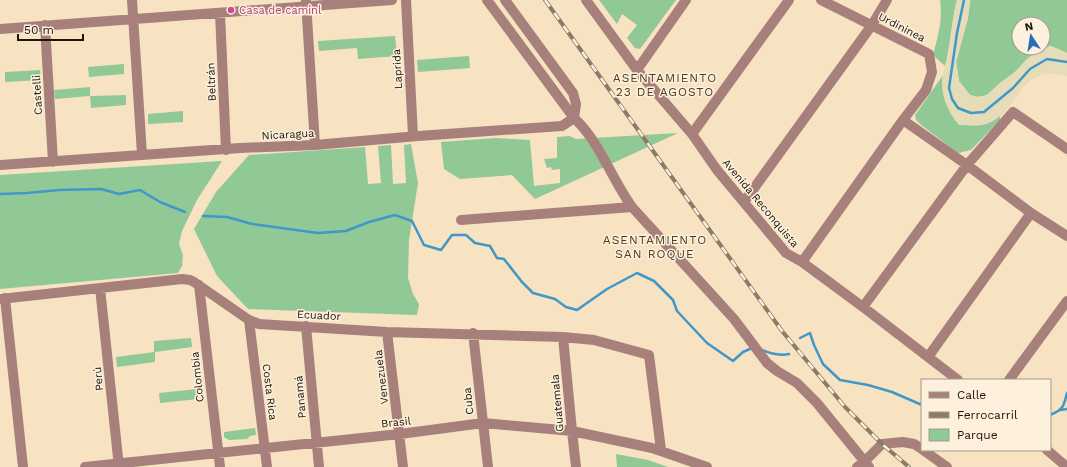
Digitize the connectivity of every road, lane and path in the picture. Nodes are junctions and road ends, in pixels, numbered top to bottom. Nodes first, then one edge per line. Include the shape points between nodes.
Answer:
1 (132, 0) edge
2 (392, 0) edge
3 (406, 0) edge
4 (487, 0) edge
5 (505, 0) edge
6 (586, 0) edge
7 (686, 0) edge
8 (789, 0) edge
9 (821, 0) edge
10 (887, 0) edge
11 (306, 3) edge
12 (220, 13) junction
13 (134, 18) junction
14 (45, 25) junction
15 (872, 25) junction
16 (0, 29) edge
17 (637, 70) junction
18 (574, 118) junction
19 (903, 120) junction
20 (692, 134) junction
21 (413, 136) junction
22 (315, 145) junction
23 (1067, 149) edge
24 (226, 150) junction
25 (142, 154) junction
26 (53, 162) junction
27 (0, 165) edge
28 (967, 165) junction
29 (744, 202) junction
30 (632, 207) junction
31 (1031, 213) junction
32 (461, 220) dead end
33 (1067, 236) edge
34 (802, 262) junction
35 (199, 285) junction
36 (100, 288) junction
37 (2, 298) edge
38 (1067, 301) edge
39 (863, 307) junction
40 (249, 320) junction
41 (306, 326) junction
42 (387, 332) junction
43 (473, 333) junction
44 (563, 337) junction
45 (928, 357) junction
46 (957, 379) edge
47 (1010, 379) edge
48 (483, 423) junction
49 (572, 431) junction
50 (400, 434) junction
51 (316, 442) junction
52 (265, 448) junction
53 (921, 449) edge
54 (661, 450) junction
55 (924, 451) edge
56 (1048, 451) edge
57 (218, 452) junction
58 (119, 465) edge
59 (863, 465) edge
60 (23, 467) edge
61 (85, 467) edge
62 (220, 467) edge
63 (267, 467) edge
64 (320, 467) edge
65 (403, 467) edge
66 (488, 467) edge
67 (576, 467) edge
68 (707, 467) edge
69 (947, 467) edge
70 (1067, 467) edge

1 - 13 street
2 - 11 street
3 - 21 street, Laprida
4 - 18 street
5 - 18 street via 573,92 576,104
6 - 17 street, Avenida Reconquista
7 - 17 street
8 - 20 street
9 - 15 street, Urdininea
10 - 15 street
11 - 12 street
11 - 22 street
12 - 13 street
12 - 24 street, Beltrán
13 - 14 street
13 - 25 street
14 - 16 street
14 - 26 street, Castelli
15 - 19 street, Urdininea via 929,54 932,72 926,90
15 - 29 street
17 - 20 street, Avenida Reconquista
18 - 21 street, Nicaragua via 562,126
18 - 30 street via 582,125 602,155
19 - 28 street
19 - 34 street
20 - 29 street, Avenida Reconquista via 717,170
21 - 22 street, Nicaragua
22 - 24 street, Nicaragua
23 - 28 street via 1013,112
24 - 25 street, Nicaragua
25 - 26 street, Nicaragua
26 - 27 street, Nicaragua
28 - 31 street
28 - 39 street
29 - 34 street, Avenida Reconquista via 786,253
30 - 32 street
30 - 59 street via 734,319 767,362 797,383 816,404
31 - 33 street
31 - 45 street
34 - 39 street, Avenida Reconquista
35 - 36 street, Ecuador via 182,279
35 - 40 street, Ecuador
35 - 57 street, Colombia
36 - 37 street, Ecuador
36 - 58 street, Perú
37 - 60 street
38 - 47 street
39 - 45 street, Avenida Reconquista
40 - 41 street, Ecuador via 259,324
40 - 52 street, Costa Rica
41 - 42 street, Ecuador
41 - 51 street, Panamá
42 - 43 street, Ecuador
42 - 50 street, Venezuela
43 - 44 street, Ecuador
43 - 48 street, Cuba
44 - 49 street, Guatemala
44 - 54 street, Ecuador via 594,340 649,356
45 - 46 street, Avenida Reconquista
48 - 49 street, Brasil
48 - 50 street, Brasil
48 - 66 street, Cuba
49 - 54 street, Brasil
49 - 67 street, Guatemala
50 - 51 street, Brasil
50 - 65 street, Venezuela
51 - 52 street, Brasil
51 - 64 street, Panamá
52 - 57 street, Brasil
52 - 63 street, Costa Rica
53 - 59 street via 903,442 882,444
54 - 68 street, Brasil
55 - 69 street
56 - 70 street
57 - 58 street, Brasil
57 - 62 street, Colombia
58 - 61 street, Brasil

